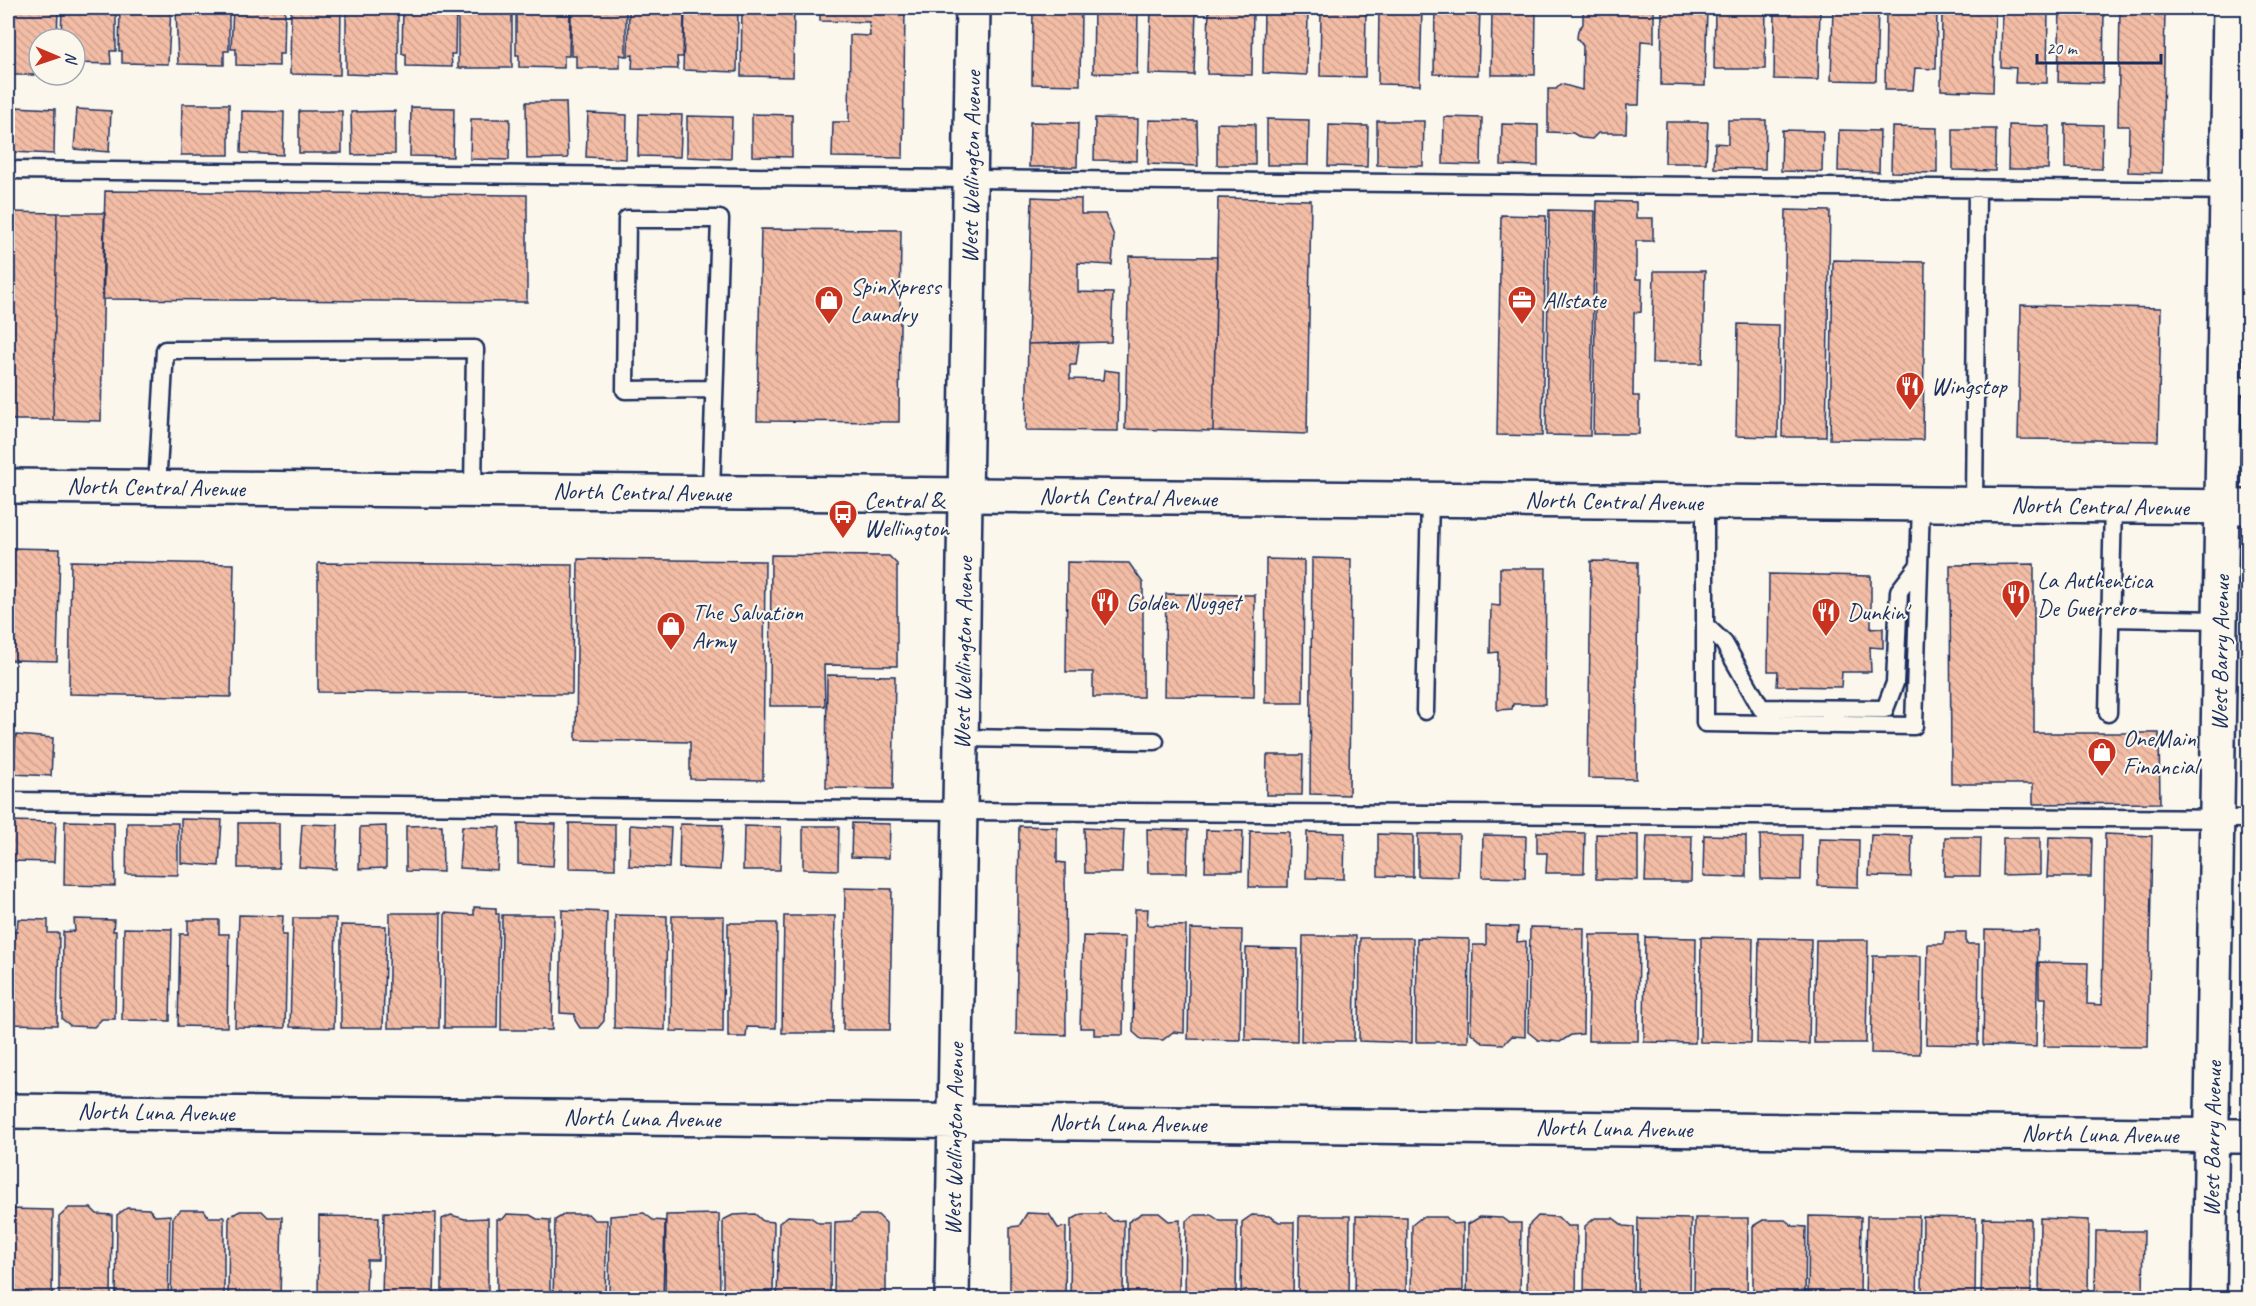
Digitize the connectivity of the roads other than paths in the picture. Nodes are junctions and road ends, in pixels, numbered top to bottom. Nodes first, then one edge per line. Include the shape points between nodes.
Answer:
1 (973, 8) edge
2 (2230, 8) edge
3 (8, 170) edge
4 (970, 179) junction
5 (1977, 188) junction
6 (2238, 190) edge
7 (2237, 385) edge
8 (714, 389) junction
9 (8, 486) edge
10 (157, 487) junction
11 (473, 490) junction
12 (711, 492) junction
13 (966, 495) junction
14 (1430, 500) junction
15 (1706, 502) junction
16 (1921, 504) junction
17 (1974, 505) junction
18 (2113, 506) junction
19 (2235, 507) edge
20 (1919, 564) junction
21 (2110, 618) junction
22 (2221, 620) junction
23 (1705, 625) junction
24 (1425, 711) dead end
25 (2108, 713) dead end
26 (962, 738) junction
27 (1155, 741) dead end
28 (8, 801) edge
29 (961, 811) junction
30 (2233, 819) edge
31 (8, 1111) edge
32 (955, 1121) junction
33 (2212, 1135) junction
34 (2248, 1136) edge
35 (951, 1299) edge
36 (2209, 1299) edge

1 - 4 street, West Wellington Avenue
2 - 6 street, West Barry Avenue
3 - 4 lane
4 - 5 lane
4 - 13 street, West Wellington Avenue
5 - 6 lane
5 - 17 lane
6 - 7 street, West Barry Avenue
7 - 19 street, West Barry Avenue
8 - 8 lane via 720,219 627,219 625,390
8 - 12 lane
9 - 10 street, North Central Avenue
10 - 11 street, North Central Avenue
10 - 11 lane via 165,350 475,349
11 - 12 street, North Central Avenue
12 - 13 street, North Central Avenue
13 - 14 street, North Central Avenue
13 - 26 street, West Wellington Avenue
14 - 15 street, North Central Avenue
14 - 24 lane
15 - 16 street, North Central Avenue
15 - 23 lane
16 - 17 street, North Central Avenue
16 - 20 lane
17 - 18 street, North Central Avenue
18 - 19 street, North Central Avenue
18 - 21 lane
19 - 22 street, West Barry Avenue
20 - 23 lane via 1899,591 1895,683 1885,709 1761,708 1724,643
20 - 23 lane via 1914,726 1705,723
21 - 22 lane
21 - 25 lane
22 - 30 street, West Barry Avenue
26 - 27 lane
26 - 29 street, West Wellington Avenue
28 - 29 lane
29 - 30 lane
29 - 32 street, West Wellington Avenue
30 - 33 street, West Barry Avenue
31 - 32 street, North Luna Avenue
32 - 33 street, North Luna Avenue
32 - 35 street, West Wellington Avenue
33 - 34 street, North Luna Avenue
33 - 36 street, West Barry Avenue

